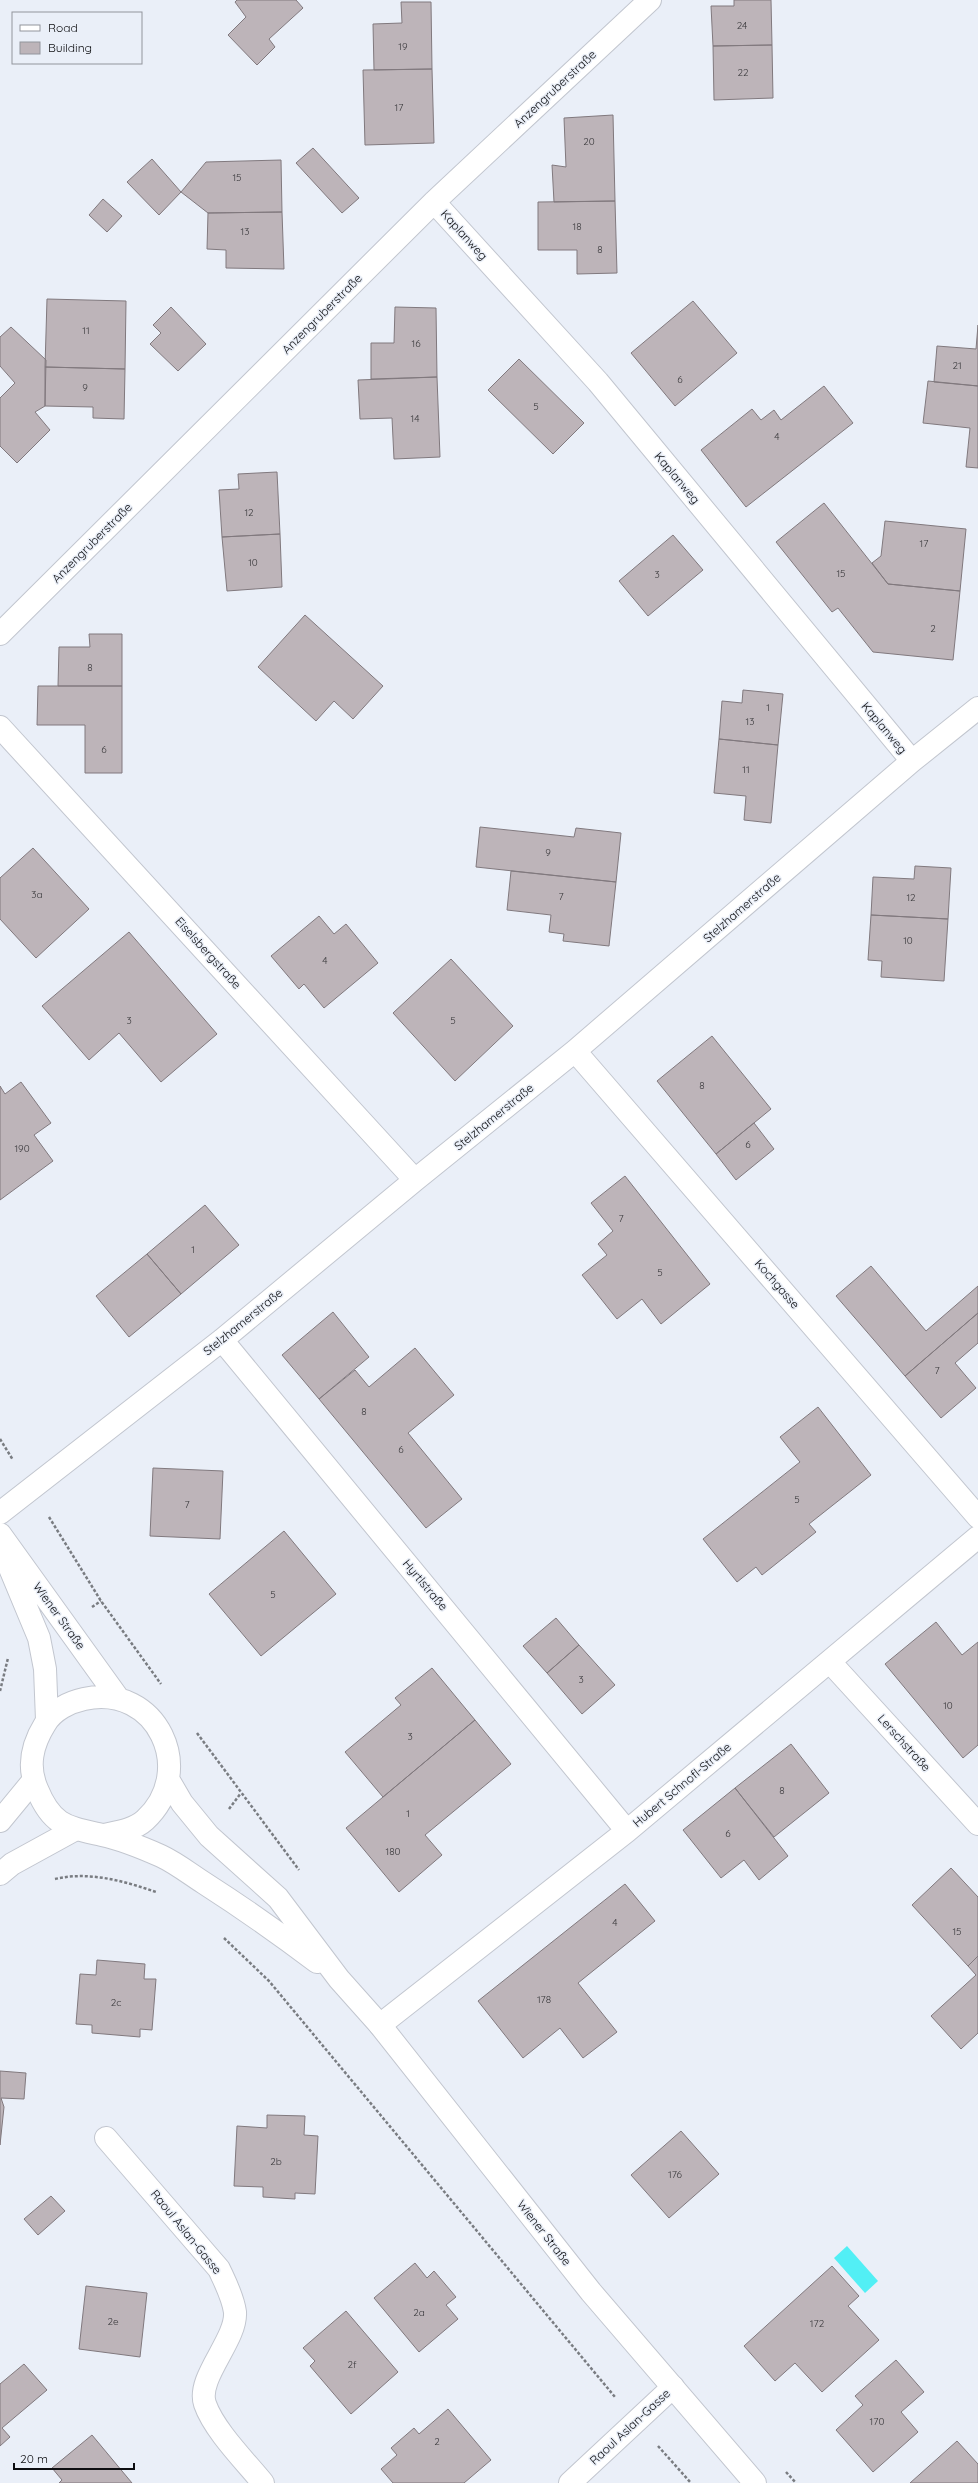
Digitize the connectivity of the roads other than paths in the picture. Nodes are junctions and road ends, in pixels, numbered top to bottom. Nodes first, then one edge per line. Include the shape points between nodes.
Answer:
1 (650, 0) edge
2 (434, 202) junction
3 (0, 634) edge
4 (978, 708) edge
5 (0, 727) edge
6 (912, 762) junction
7 (575, 1051) junction
8 (415, 1180) junction
9 (222, 1340) junction
10 (0, 1513) edge
11 (978, 1517) edge
12 (0, 1534) edge
13 (978, 1537) edge
14 (0, 1544) edge
15 (830, 1662) junction
16 (118, 1698) junction
17 (47, 1720) junction
18 (168, 1779) junction
19 (33, 1781) junction
20 (0, 1820) edge
21 (978, 1824) edge
22 (74, 1830) junction
23 (628, 1831) junction
24 (104, 1835) junction
25 (0, 1874) edge
26 (339, 1979) junction
27 (380, 2026) junction
28 (106, 2138) dead end
29 (673, 2387) junction
30 (263, 2483) edge
31 (570, 2483) edge
32 (755, 2483) edge

1 - 2 street, Anzengruberstraße
2 - 3 street, Anzengruberstraße
2 - 6 street, Kaplanweg via 598,382
4 - 6 street, Stelzhamerstraße
5 - 8 street, Eiselsbergstraße
6 - 7 street, Stelzhamerstraße
7 - 8 street, Stelzhamerstraße
7 - 11 street, Kochgasse
8 - 9 street, Stelzhamerstraße
9 - 10 street, Stelzhamerstraße
9 - 23 street, Hyrtlstraße
12 - 16 street, Wiener Straße
13 - 15 street, Hubert Schnofl-Straße
14 - 17 street, Wiener Straße via 39,1638 45,1669
15 - 21 street, Lerschstraße
15 - 23 street, Hubert Schnofl-Straße
16 - 17 street via 92,1698 69,1702
16 - 18 street via 141,1708 162,1732 168,1754
17 - 19 street via 36,1738 31,1761
18 - 24 street via 158,1804 145,1820 129,1830
18 - 26 street via 182,1803 209,1836 278,1898
19 - 20 street
19 - 22 street via 46,1807 56,1819
22 - 24 street
22 - 25 street via 12,1864
23 - 27 street, Hubert Schnofl-Straße
24 - 26 street via 161,1856 260,1918
26 - 27 street, Wiener Straße
27 - 29 street, Wiener Straße via 591,2292
28 - 30 street, Raoul Aslan-Gasse via 219,2269 235,2313 226,2342 206,2382 203,2393 205,2404 220,2429
29 - 31 street, Raoul Aslan-Gasse
29 - 32 street, Wiener Straße

